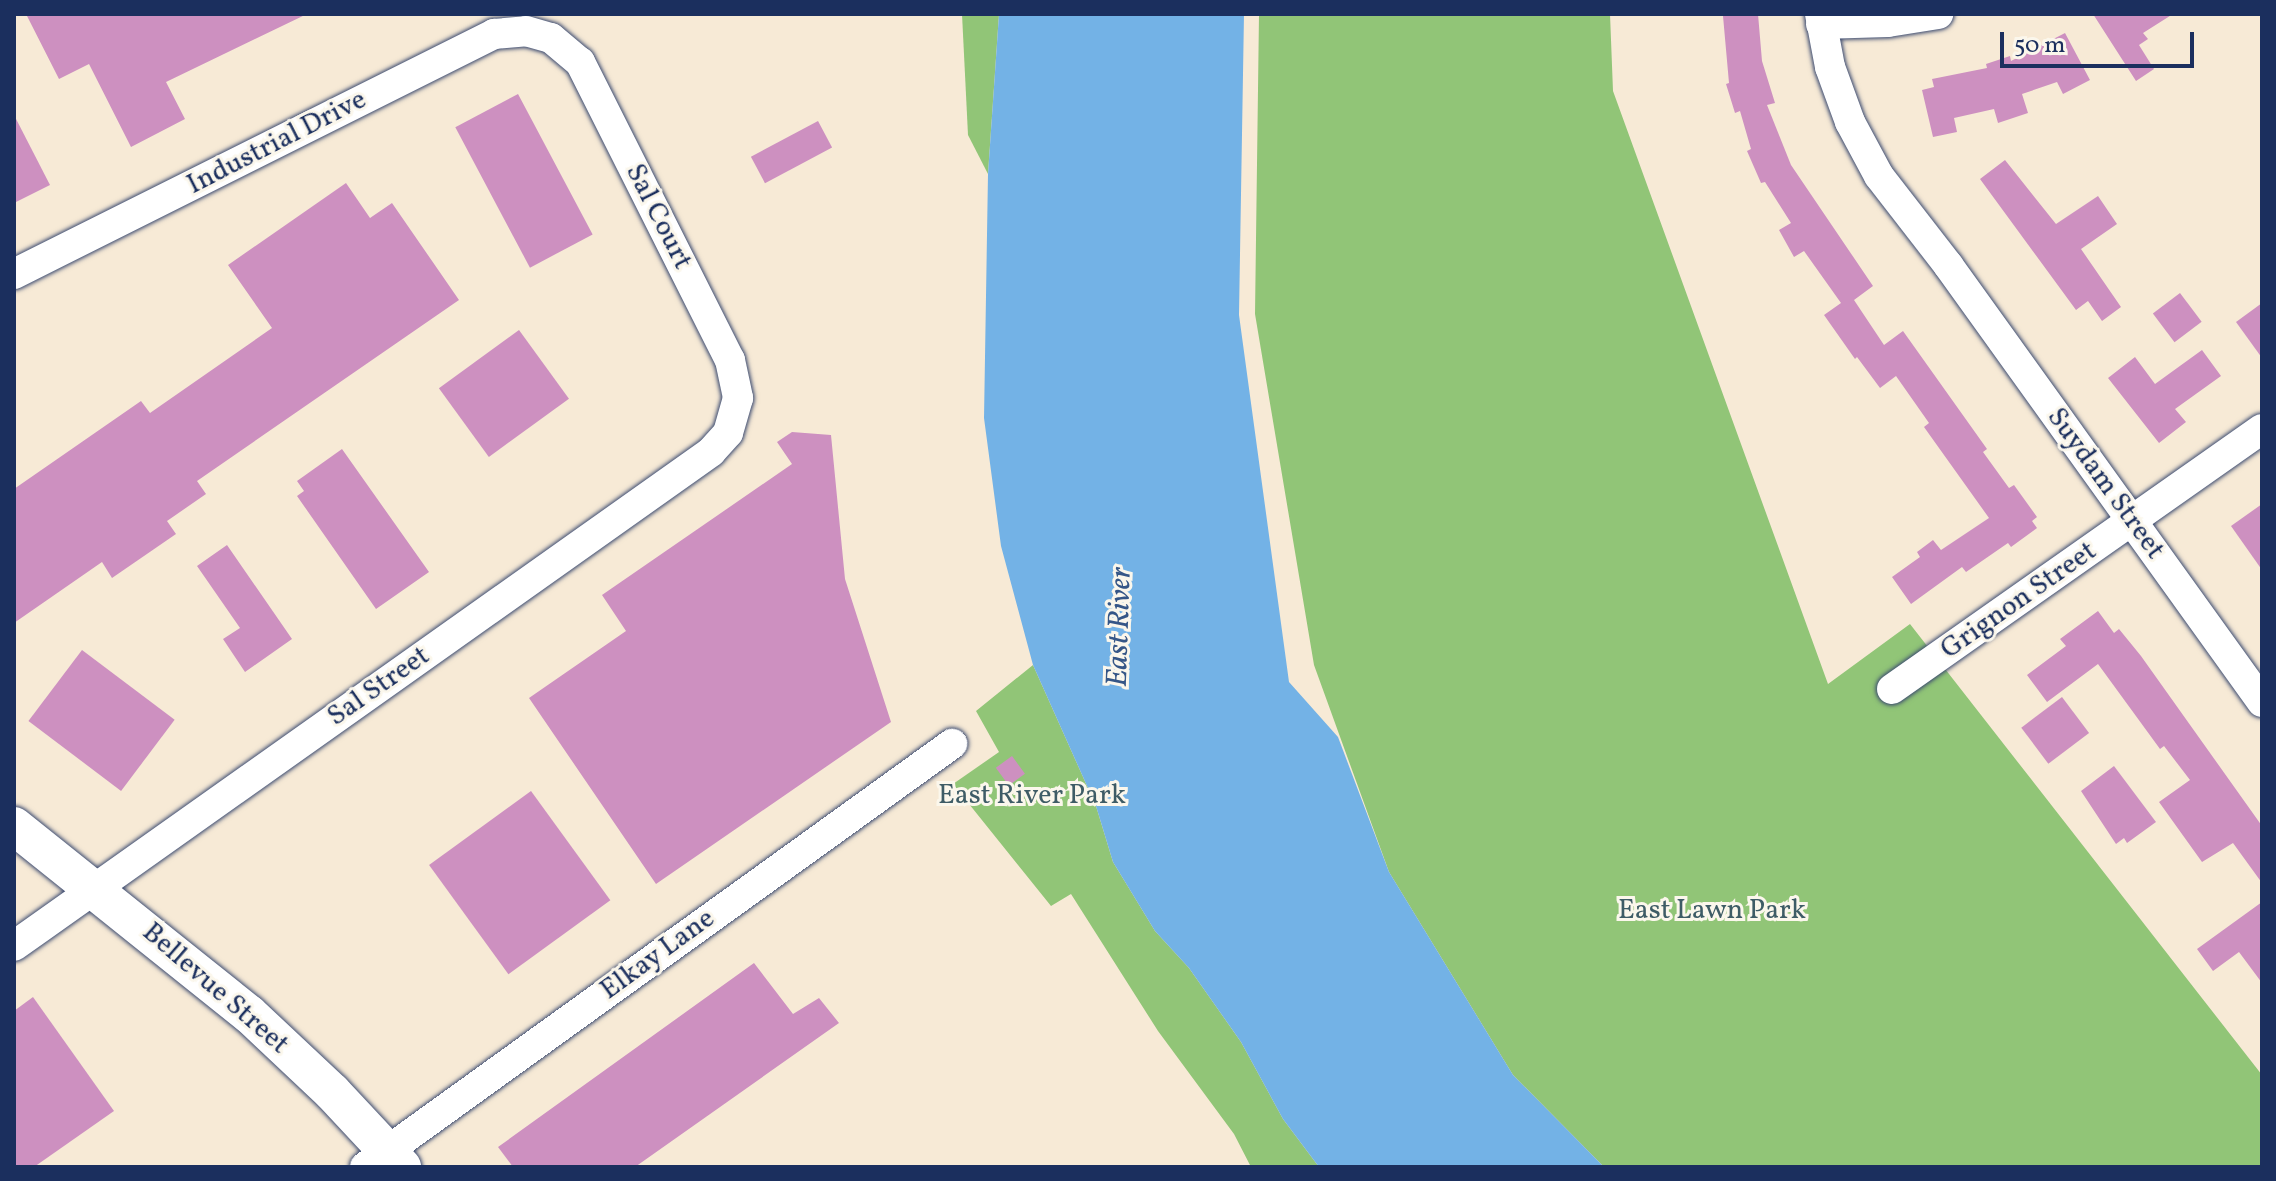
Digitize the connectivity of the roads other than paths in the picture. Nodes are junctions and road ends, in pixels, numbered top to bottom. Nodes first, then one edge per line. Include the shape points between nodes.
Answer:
1 (1938, 14) edge
2 (1820, 19) edge
3 (544, 35) joint
4 (14, 274) edge
5 (734, 418) joint
6 (2262, 429) edge
7 (2133, 522) junction
8 (1892, 689) dead end
9 (2262, 702) edge
10 (952, 744) dead end
11 (14, 826) edge
12 (95, 889) junction
13 (14, 946) edge
14 (385, 1162) edge

1 - 2 street via 1888,22
2 - 7 street, Suydam Street via 1850,122 1879,176
3 - 4 street, Industrial Drive via 494,34
3 - 5 street, Sal Court via 580,62 723,347 736,378
5 - 12 street, Sal Street via 711,452
6 - 7 street, Grignon Street
7 - 8 street, Grignon Street
7 - 9 street, Suydam Street
10 - 14 street, Elkay Lane
11 - 12 street, Bellevue Street
12 - 13 street, Sal Street
12 - 14 street, Bellevue Street via 249,1014 332,1092

